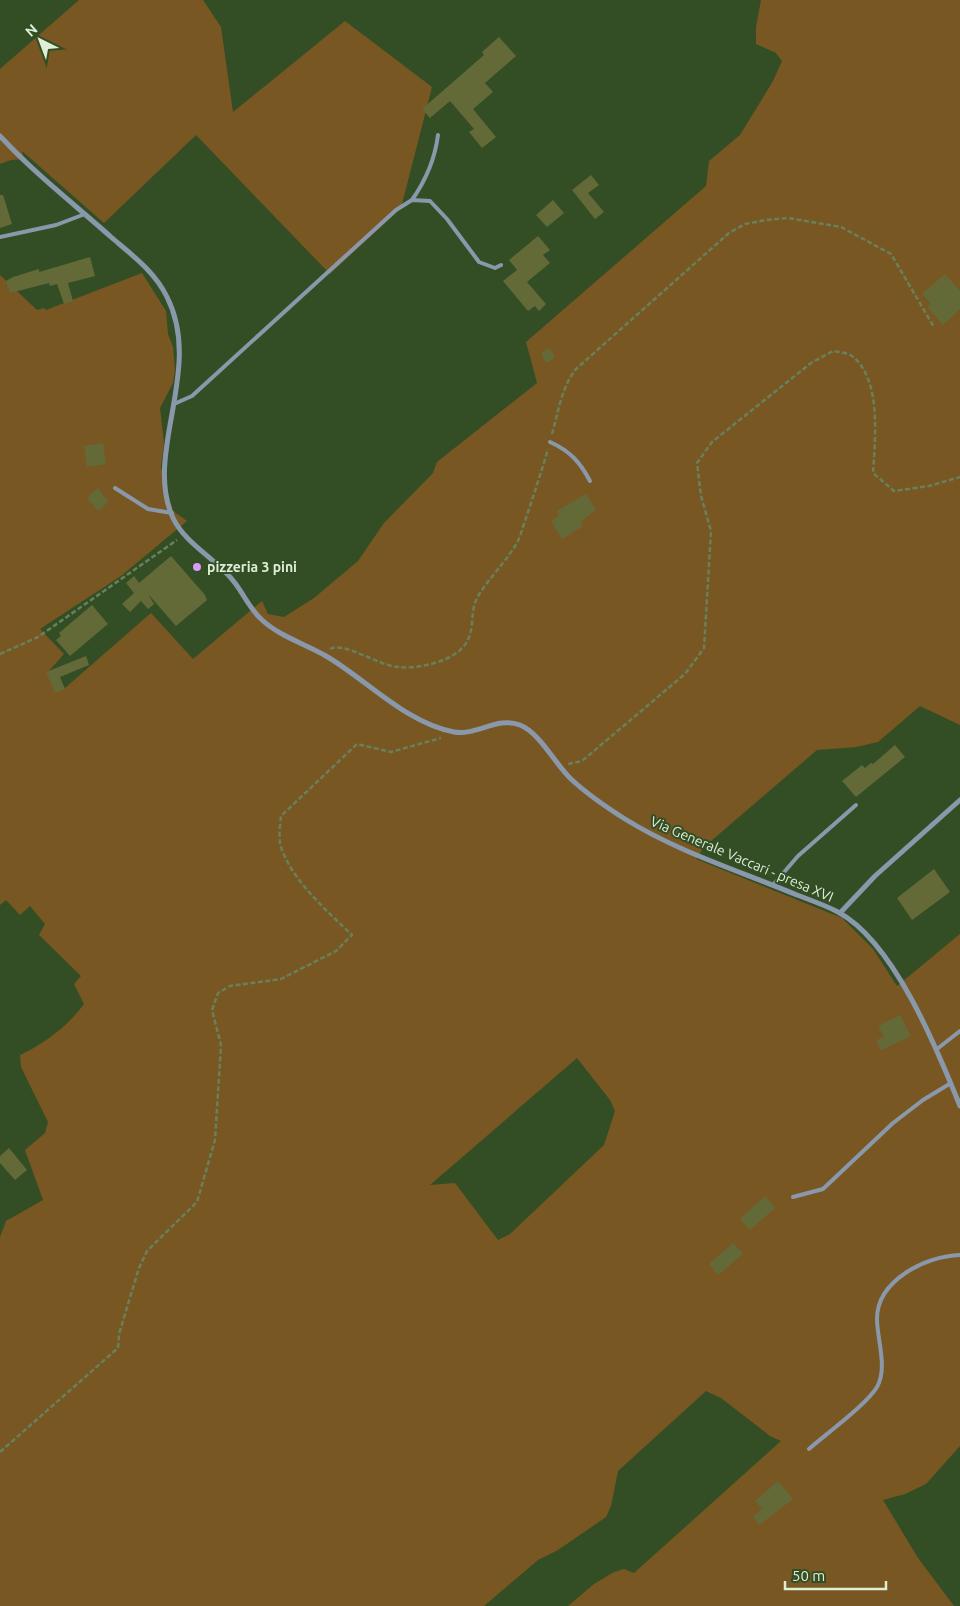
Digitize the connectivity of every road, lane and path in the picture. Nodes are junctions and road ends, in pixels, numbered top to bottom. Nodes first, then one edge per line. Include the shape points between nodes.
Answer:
1 (438, 135) dead end
2 (0, 136) edge
3 (412, 200) junction
4 (85, 214) junction
5 (0, 237) edge
6 (501, 265) dead end
7 (934, 327) dead end
8 (174, 404) junction
9 (550, 442) junction
10 (960, 477) edge
11 (590, 481) dead end
12 (115, 488) dead end
13 (172, 514) junction
14 (184, 534) junction
15 (0, 654) edge
16 (322, 654) junction
17 (442, 738) dead end
18 (559, 767) junction
19 (960, 800) edge
20 (856, 805) dead end
21 (773, 885) junction
22 (840, 913) junction
23 (960, 1031) edge
24 (937, 1049) junction
25 (951, 1083) junction
26 (960, 1106) edge
27 (793, 1197) dead end
28 (960, 1255) edge
29 (809, 1449) dead end
30 (0, 1452) edge

1 - 3 lane via 436,153 422,186
2 - 4 street, Via Generale Vaccari - presa XVI via 43,179
3 - 6 lane via 430,201 448,219 479,262 495,268
3 - 8 lane via 396,210 192,396
4 - 5 lane via 56,225
4 - 8 street, Via Generale Vaccari - presa XVI via 156,278 167,296 176,318 180,346 179,380
7 - 9 path via 891,254 841,228 817,222 788,218 745,224 696,261 576,369 558,410
8 - 13 street, Via Generale Vaccari - presa XVI via 165,476
9 - 11 lane via 564,448 581,464
9 - 16 path via 516,545 490,577 476,601 471,636 459,651 440,661 397,667 371,660 345,647 334,646
10 - 18 path via 894,491 873,473 877,415 867,376 852,356 833,351 811,363 712,442 697,463 711,531 704,648 685,674 636,717 582,761
12 - 13 lane via 148,509
13 - 14 street, Via Generale Vaccari - presa XVI
14 - 15 path via 38,637
14 - 16 street, Via Generale Vaccari - presa XVI via 222,568 262,620 282,636
16 - 18 street, Via Generale Vaccari - presa XVI via 404,710 444,730 459,733 504,723 518,724 533,733
17 - 30 path via 391,752 356,744 280,816 280,843 294,872 352,936 336,951 281,979 230,986 218,993 212,1010 221,1046 215,1140 197,1202 147,1251 118,1334 118,1348
18 - 21 street, Via Generale Vaccari - presa XVI via 592,797 640,829
19 - 22 street via 875,876
20 - 21 lane via 798,856
21 - 22 street, Via Generale Vaccari - presa XVI
22 - 24 street, Via Generale Vaccari - presa XVI via 854,923 883,956 918,1009
23 - 24 lane
24 - 25 street, Via Generale Vaccari - presa XVI
25 - 26 street, Via Generale Vaccari - presa XVI
25 - 27 lane via 893,1123 823,1189
28 - 29 lane via 928,1260 901,1276 889,1289 880,1302 877,1318 881,1376 877,1387

